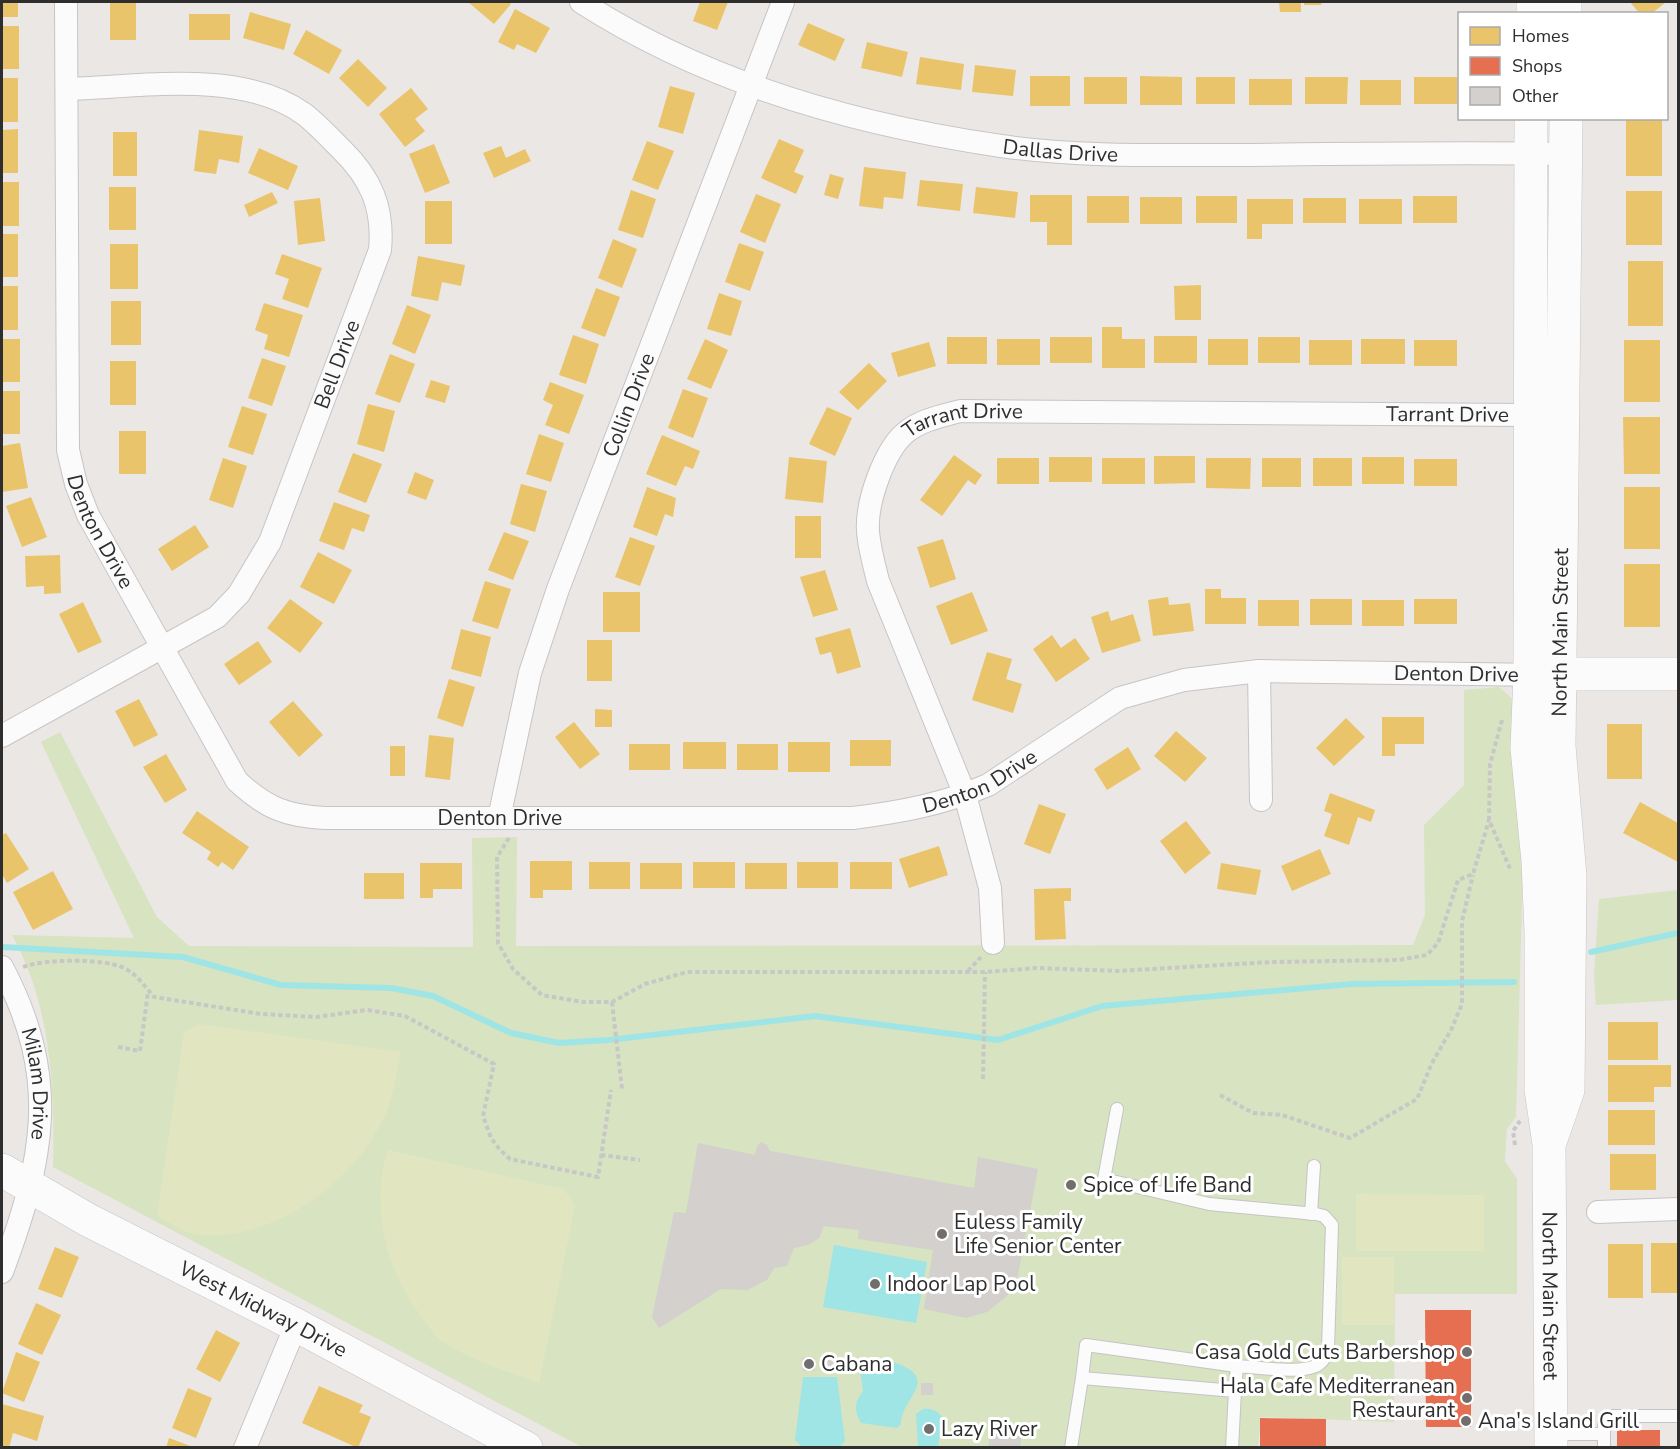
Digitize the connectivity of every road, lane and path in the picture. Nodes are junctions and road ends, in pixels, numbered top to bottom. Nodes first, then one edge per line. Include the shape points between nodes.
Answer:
1 (66, 2) edge
2 (581, 2) edge
3 (783, 2) edge
4 (753, 85) junction
5 (67, 89) junction
6 (1531, 120) edge
7 (1566, 120) edge
8 (1530, 153) junction
9 (1566, 154) junction
10 (1530, 414) junction
11 (1563, 415) junction
12 (162, 648) junction
13 (1259, 671) junction
14 (1678, 674) edge
15 (1545, 675) junction
16 (1505, 714) dead end
17 (2, 736) edge
18 (965, 795) junction
19 (1261, 800) dead end
20 (507, 818) junction
21 (1489, 820) junction
22 (1473, 874) junction
23 (1514, 879) dead end
24 (993, 943) dead end
25 (3, 970) edge
26 (985, 972) junction
27 (148, 991) junction
28 (612, 1002) junction
29 (118, 1047) dead end
30 (983, 1079) dead end
31 (622, 1089) dead end
32 (611, 1090) dead end
33 (1220, 1095) dead end
34 (1117, 1109) dead end
35 (601, 1155) junction
36 (640, 1160) dead end
37 (1314, 1166) dead end
38 (2, 1170) edge
39 (31, 1187) junction
40 (1678, 1209) edge
41 (1598, 1212) dead end
42 (1311, 1214) junction
43 (2, 1272) edge
44 (296, 1325) junction
45 (1237, 1366) junction
46 (1082, 1378) junction
47 (1235, 1391) junction
48 (1678, 1416) edge
49 (1604, 1434) junction
50 (1551, 1441) edge
51 (245, 1448) edge
52 (526, 1448) edge
53 (1071, 1448) edge
54 (1233, 1448) edge
55 (1604, 1448) edge

1 - 5 street, Denton Drive
2 - 4 street, Dallas Drive via 622,27
3 - 4 street, Collin Drive
4 - 8 street, Dallas Drive via 846,115 1002,146 1077,153
4 - 20 street, Collin Drive via 558,589 530,673
5 - 12 street, Denton Drive via 68,450 88,515
5 - 12 street, Bell Drive via 208,85 249,90 314,122 358,165 379,206 380,250 270,542 239,594 217,617
6 - 8 main road, North Main Street
7 - 9 main road, North Main Street
8 - 9 street, Dallas Drive
8 - 10 main road, North Main Street
9 - 11 main road, North Main Street
10 - 11 street, Tarrant Drive
10 - 15 main road, North Main Street
10 - 18 street, Tarrant Drive via 960,411 927,420 904,433 878,478 868,529 872,554 878,580
11 - 15 main road, North Main Street
12 - 17 street, Bell Drive
12 - 20 street, Denton Drive via 237,781 272,808 295,816 325,818
13 - 15 street, Denton Drive
13 - 18 street, Denton Drive via 1184,680 1120,698 988,785
13 - 19 street
14 - 15 main road
15 - 50 main road, North Main Street via 1559,746 1570,876 1555,951 1555,1018 1568,1090 1549,1144
16 - 21 path via 1499,723 1490,764
18 - 20 street, Denton Drive via 896,813 853,818
18 - 24 street, Tarrant Drive via 990,888
20 - 28 path via 512,835 496,857 498,943 513,969 542,995
21 - 22 path
21 - 23 path
22 - 26 path via 1458,880 1438,943 1427,955 1118,971 1037,968
22 - 33 path via 1462,921 1462,1004 1417,1099 1350,1138 1281,1115 1253,1113
25 - 27 path via 50,962 110,963 125,968
25 - 39 street, Milam Drive via 24,1016 42,1103
26 - 28 path via 687,972 645,984
26 - 30 path
27 - 29 path via 140,1052
27 - 35 path via 154,997 261,1014 316,1017 367,1011 405,1017 494,1064 483,1116 491,1138 510,1159 598,1177
28 - 31 path
32 - 35 path
34 - 42 lane via 1104,1179 1209,1204
35 - 36 path
37 - 42 lane
38 - 39 main road, West Midway Drive
39 - 43 street, Milam Drive
39 - 44 main road, West Midway Drive
40 - 41 street
42 - 45 lane via 1324,1216 1332,1225 1325,1359 1306,1370
44 - 51 street
44 - 52 main road, West Midway Drive
45 - 46 lane via 1086,1346
45 - 47 lane
46 - 47 lane
46 - 53 lane
47 - 54 lane
48 - 49 lane via 1610,1416 1604,1421
49 - 50 lane
49 - 55 lane

